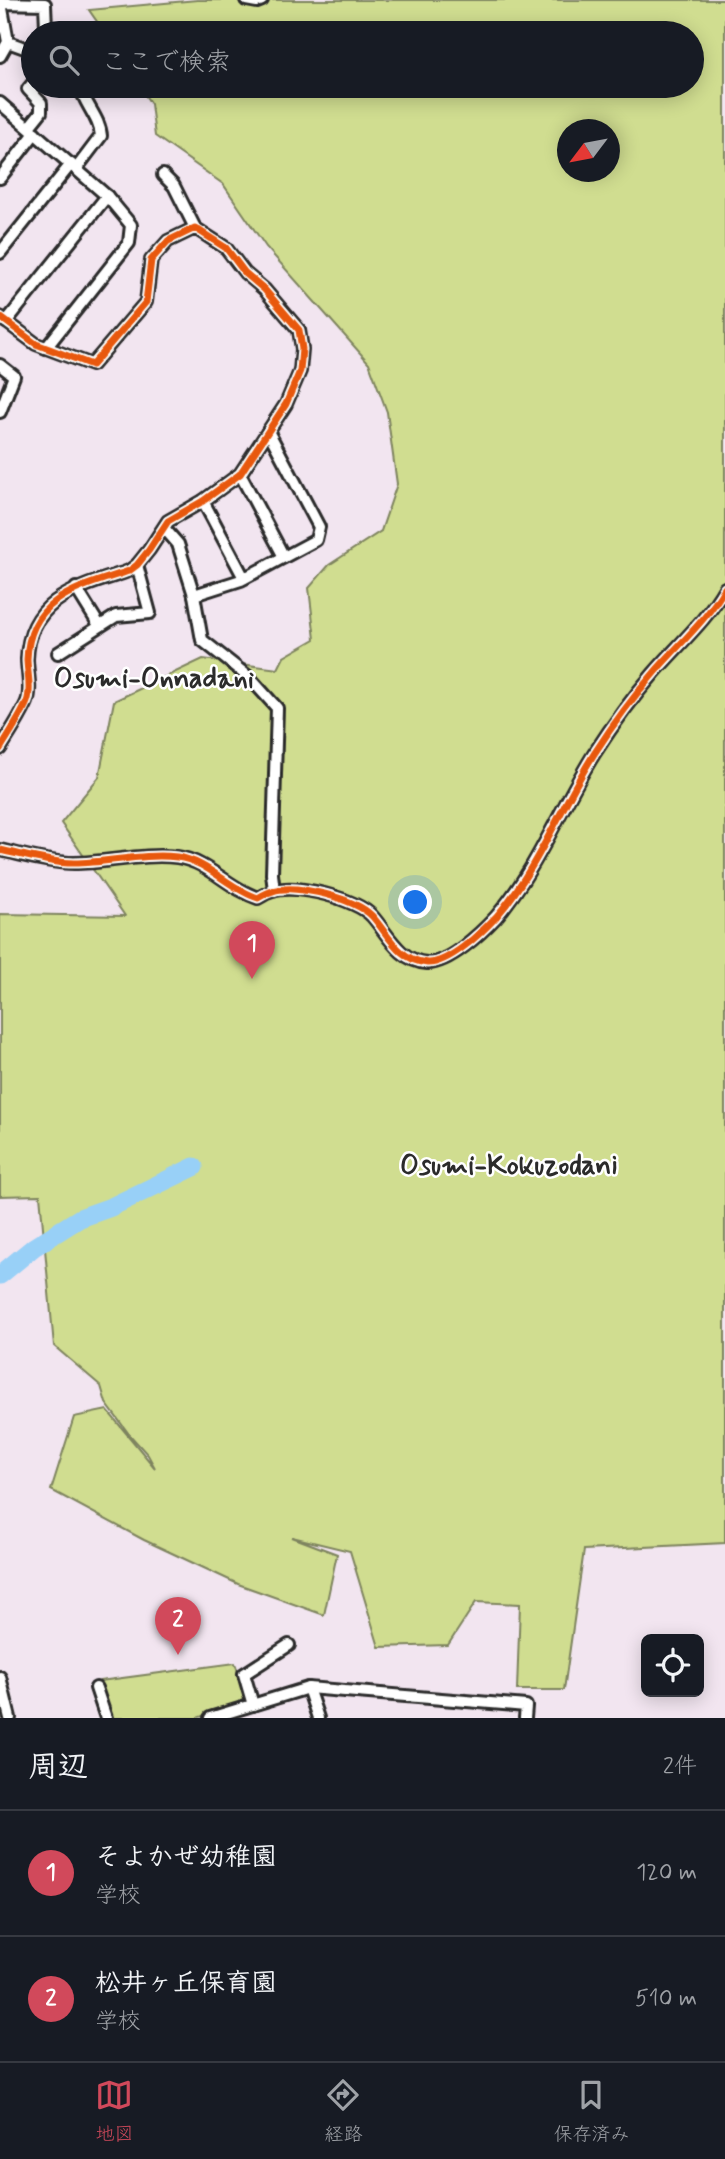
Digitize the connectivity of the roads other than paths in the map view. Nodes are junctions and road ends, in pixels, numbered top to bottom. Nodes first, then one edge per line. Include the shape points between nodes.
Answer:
1 (246, 0) edge
2 (262, 0) edge
3 (46, 21) edge
4 (8, 42) junction
5 (21, 47) edge
6 (0, 56) edge
7 (36, 98) edge
8 (83, 98) edge
9 (1, 106) edge
10 (32, 130) junction
11 (73, 166) junction
12 (163, 175) dead end
13 (0, 178) edge
14 (107, 196) junction
15 (195, 228) junction
16 (0, 253) edge
17 (3, 319) edge
18 (46, 348) junction
19 (0, 365) edge
20 (0, 412) edge
21 (268, 431) junction
22 (240, 474) junction
23 (203, 501) junction
24 (164, 528) junction
25 (284, 557) junction
26 (137, 565) junction
27 (244, 578) junction
28 (76, 588) junction
29 (725, 588) edge
30 (194, 596) junction
31 (99, 625) junction
32 (58, 653) dead end
33 (0, 749) edge
34 (0, 850) edge
35 (274, 890) junction
36 (289, 1645) dead end
37 (0, 1677) edge
38 (96, 1688) dead end
39 (308, 1688) junction
40 (4, 1705) edge
41 (253, 1705) junction
42 (10, 1718) edge
43 (106, 1718) edge
44 (210, 1718) edge
45 (318, 1718) edge
46 (526, 1718) edge

1 - 2 street
3 - 4 street via 45,4 1,3
4 - 5 street
4 - 6 street
7 - 10 street via 41,112
8 - 11 street via 101,136
9 - 10 street
10 - 11 street
10 - 13 street
11 - 14 street
11 - 16 street
12 - 15 street via 174,186
14 - 17 street
14 - 18 street via 131,225 129,243
15 - 18 street via 168,241 151,260 145,302 92,365
15 - 21 street via 226,248 299,330 300,371
17 - 18 street
19 - 20 street via 14,376
21 - 22 street
21 - 25 street via 319,527 316,540
22 - 23 street
22 - 25 street
23 - 24 street
23 - 27 street
24 - 26 street
24 - 30 street via 178,544
25 - 27 street
26 - 28 street
26 - 31 street via 150,613 116,616
27 - 30 street
28 - 31 street
28 - 33 street via 53,602 35,624 27,657 28,700
29 - 35 street via 595,753 517,891 473,940 443,959 427,963 394,947 372,915 355,903 304,890
30 - 35 street via 202,639 250,678 277,708
31 - 32 street
34 - 35 street via 62,863 180,857 208,868 249,895 258,898
36 - 41 street via 244,1674
37 - 40 street
38 - 43 street
39 - 41 street
39 - 45 street
39 - 46 street via 526,1706
40 - 42 street
41 - 44 street

